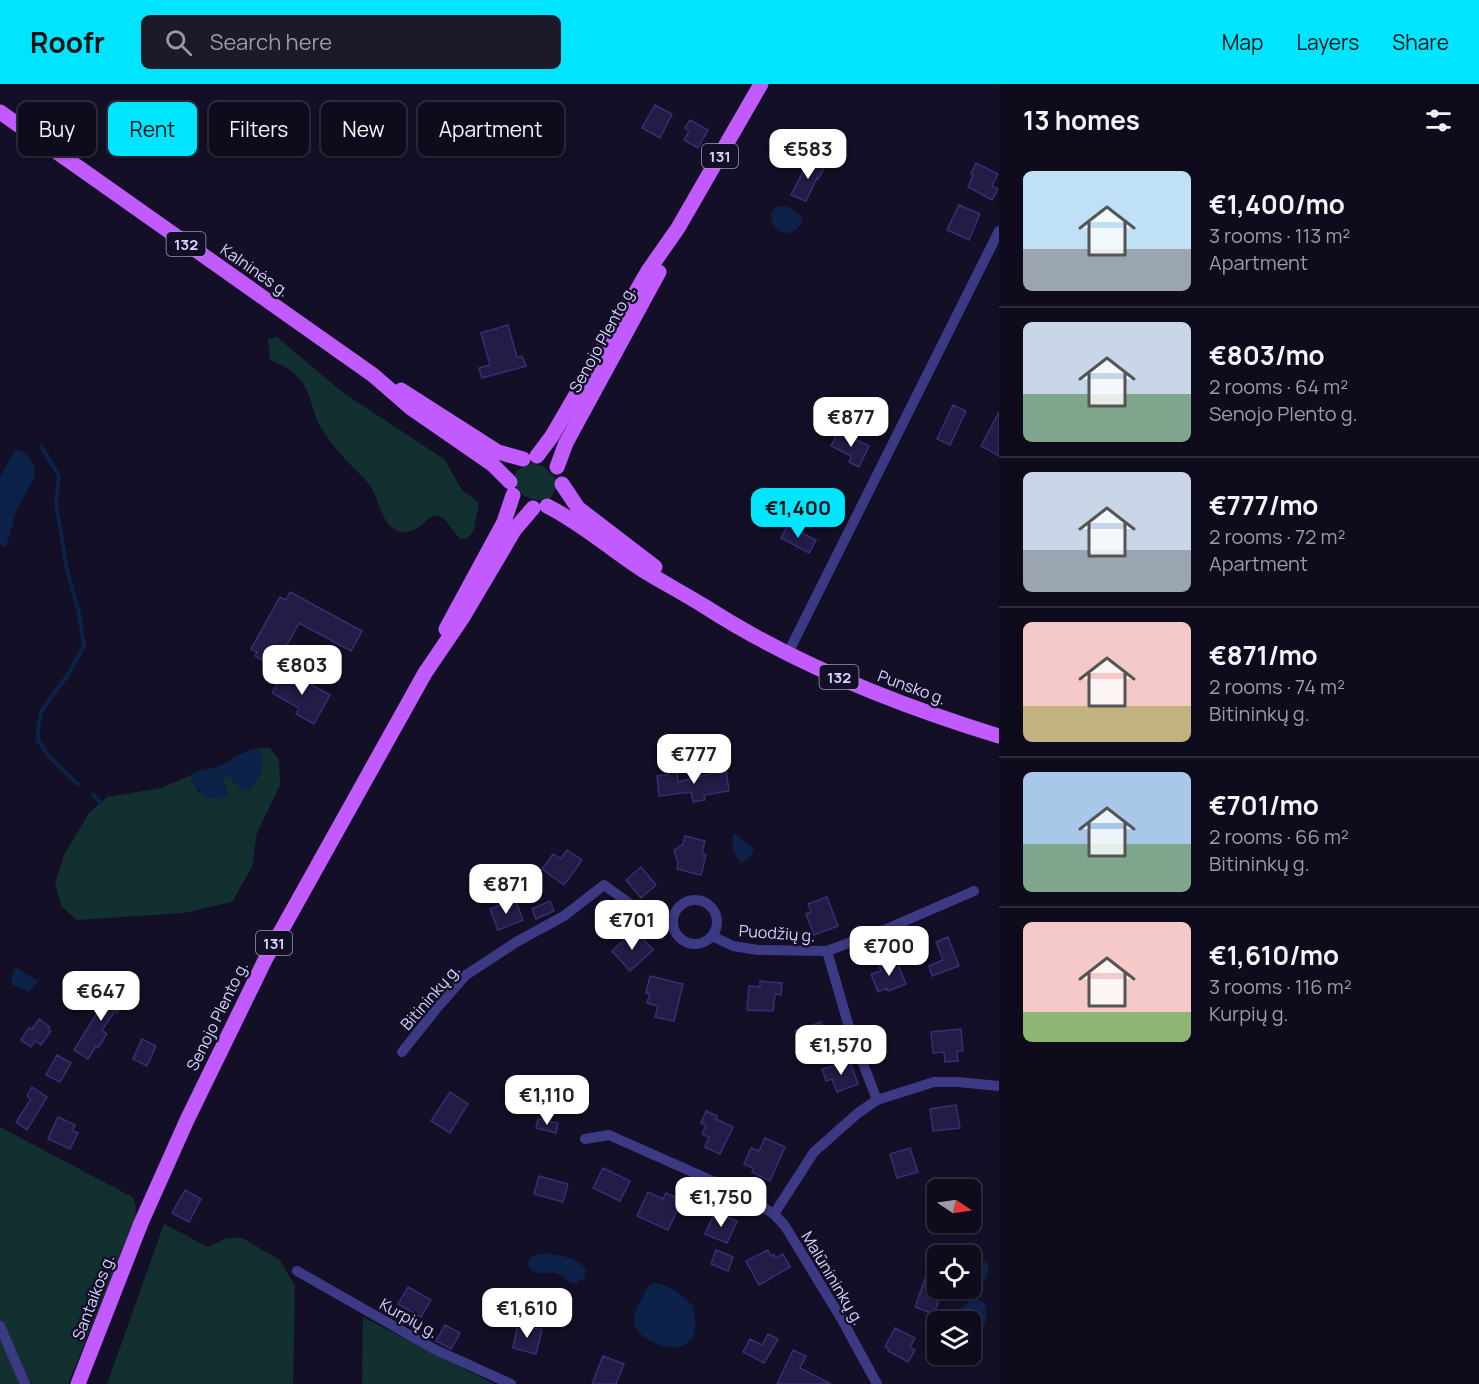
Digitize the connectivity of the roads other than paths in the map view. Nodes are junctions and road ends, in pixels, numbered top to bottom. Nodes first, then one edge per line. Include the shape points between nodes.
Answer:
1 (761, 84) edge
2 (0, 112) edge
3 (678, 228) junction
4 (999, 231) edge
5 (373, 375) junction
6 (530, 457) junction
7 (557, 467) junction
8 (562, 484) junction
9 (511, 489) junction
10 (540, 507) junction
11 (689, 597) junction
12 (788, 653) junction
13 (425, 673) junction
14 (999, 736) edge
15 (974, 891) dead end
16 (673, 927) junction
17 (712, 936) junction
18 (827, 951) junction
19 (402, 1053) dead end
20 (999, 1086) edge
21 (877, 1100) junction
22 (585, 1139) dead end
23 (774, 1214) junction
24 (141, 1223) joint
25 (297, 1271) dead end
26 (0, 1326) edge
27 (25, 1384) edge
28 (78, 1384) edge
29 (511, 1384) edge
30 (877, 1384) edge

1 - 3 main road, Senojo Plento g. / 131
2 - 5 main road, Kalninės g. / 132
3 - 6 main road, Senojo Plento g. via 648,271 552,436
3 - 7 main road, Senojo Plento g. via 662,268 566,443
4 - 12 street
5 - 6 main road, Kalninės g. via 498,452
5 - 9 main road, Kalninės g. via 411,408 492,464
6 - 7 main road via 552,461
6 - 9 main road via 511,473
7 - 8 main road
8 - 10 main road via 555,501
8 - 11 main road, Punsko g. via 578,508
9 - 10 main road via 525,506
9 - 13 main road, Senojo Plento g. via 504,522 454,610
10 - 11 main road, Punsko g. via 571,518 641,569
10 - 13 main road, Senojo Plento g. via 515,529
11 - 12 main road, Punsko g. / 132
12 - 14 main road, Punsko g. / 132 via 859,686
13 - 24 main road, Senojo Plento g. / 131 via 266,958
15 - 18 street, Puodžių g.
16 - 17 street via 681,939 693,944
16 - 17 street via 678,908 690,900 703,902 717,917
16 - 19 street, Bitininkų g. via 662,926 604,885 564,916 466,975
17 - 18 street, Puodžių g. via 733,946 759,950
18 - 21 street via 849,1027
20 - 21 street via 934,1082
21 - 23 street via 814,1152
22 - 23 street, Malūnininkų g. via 609,1135 733,1190
23 - 30 street, Malūnininkų g. via 785,1226
24 - 28 main road, Santaikos g. / 131
25 - 29 street, Kurpių g. via 434,1349
26 - 27 street

